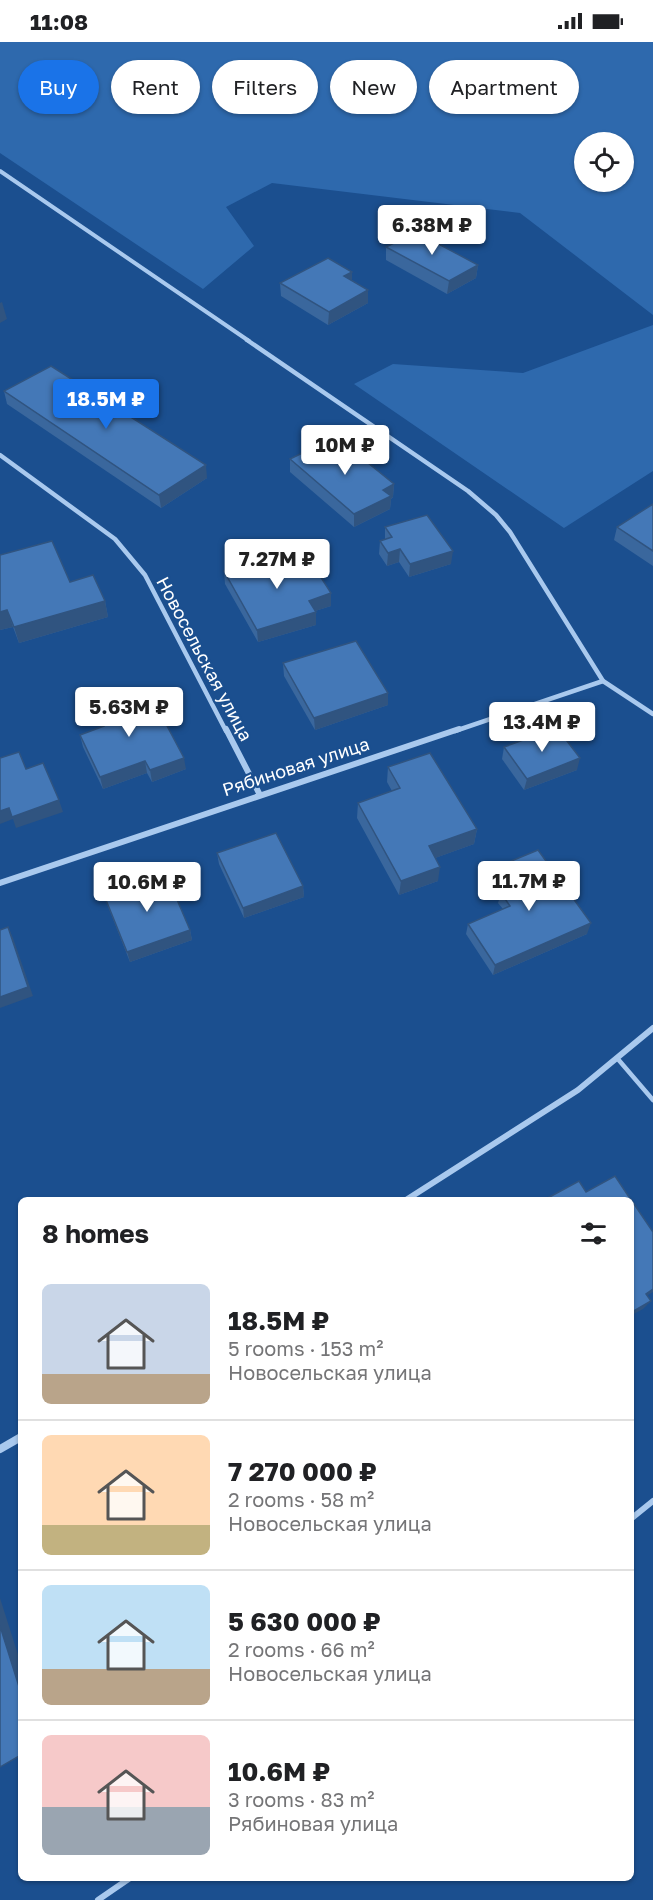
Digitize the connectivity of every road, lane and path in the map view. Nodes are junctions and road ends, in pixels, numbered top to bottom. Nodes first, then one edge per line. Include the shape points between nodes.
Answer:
1 (0, 171) edge
2 (0, 455) edge
3 (603, 681) junction
4 (653, 714) edge
5 (260, 795) junction
6 (0, 883) edge
7 (653, 1028) edge
8 (617, 1058) junction
9 (653, 1100) edge
10 (411, 1197) edge
11 (18, 1439) edge
12 (0, 1449) edge
13 (653, 1501) edge
14 (634, 1516) edge
15 (126, 1881) edge
16 (98, 1900) edge

1 - 3 street via 468,491 496,515
2 - 5 street, Новосельская улица via 115,540 145,575
3 - 4 street
3 - 5 street, Рябиновая улица
5 - 6 street, Рябиновая улица
7 - 8 street
8 - 9 lane
8 - 10 street via 578,1090
11 - 12 street
13 - 14 lane
15 - 16 lane

